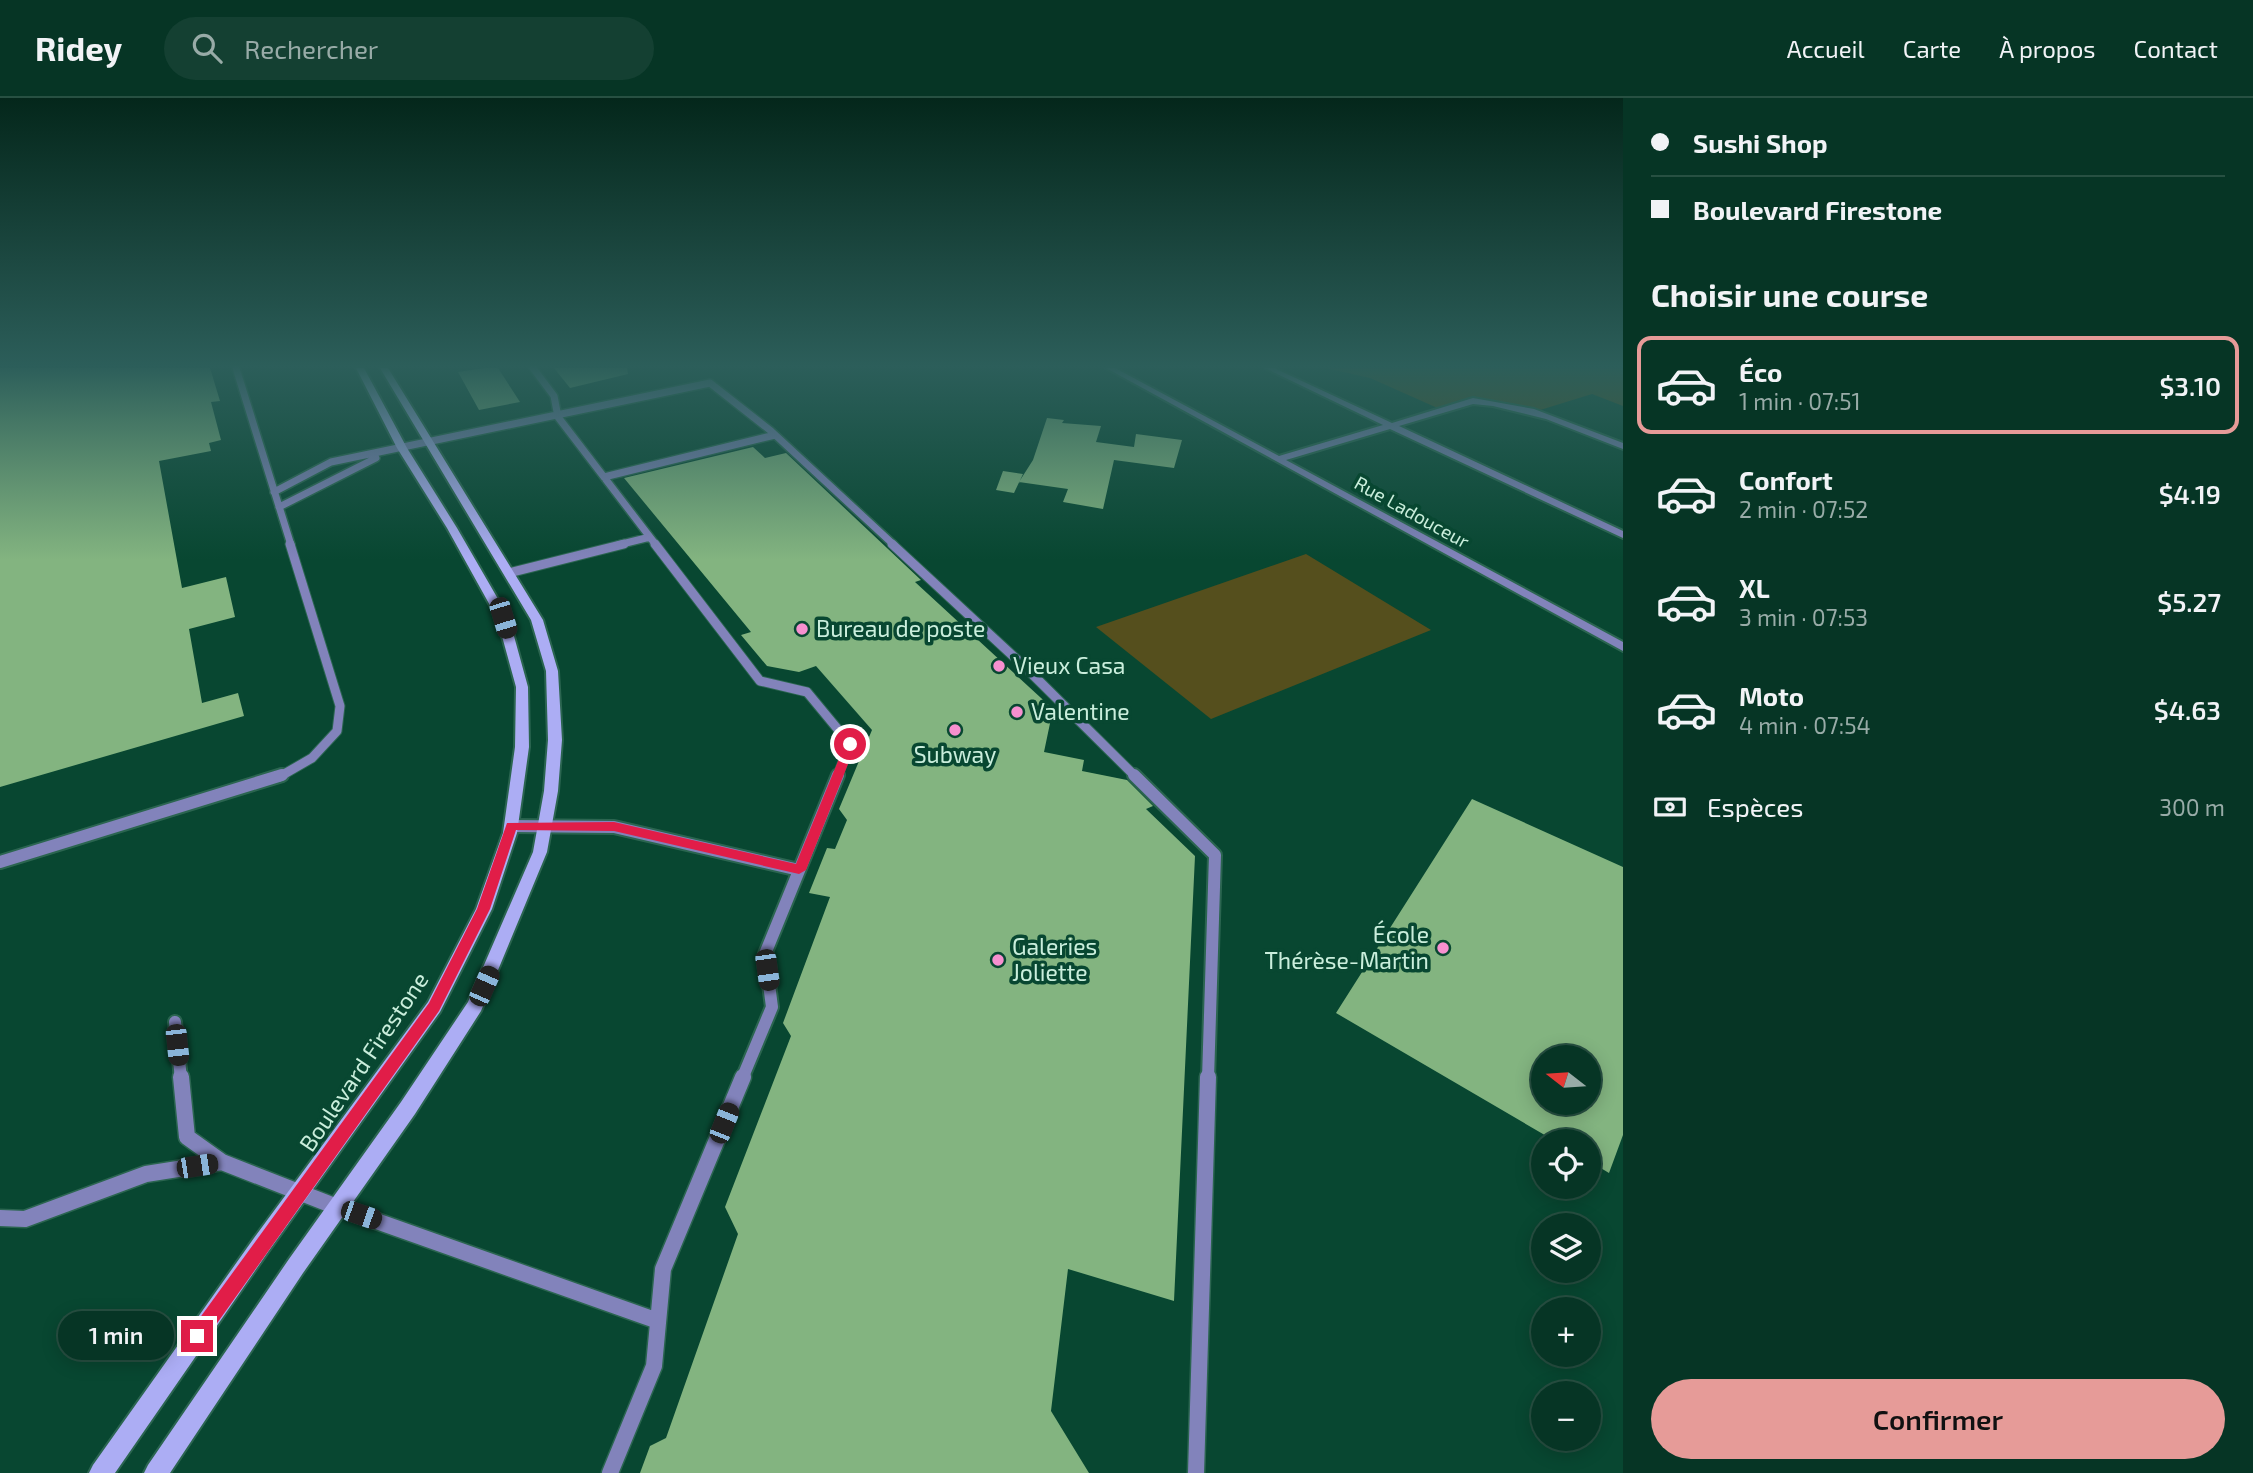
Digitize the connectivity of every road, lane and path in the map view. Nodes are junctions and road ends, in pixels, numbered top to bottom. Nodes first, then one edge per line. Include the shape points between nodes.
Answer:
1 (256, 432) edge
2 (394, 432) edge
3 (422, 432) edge
4 (483, 432) edge
5 (570, 432) edge
6 (771, 432) edge
7 (1230, 432) edge
8 (1367, 432) edge
9 (1405, 432) edge
10 (1589, 432) edge
11 (775, 435) junction
12 (429, 443) junction
13 (1623, 446) edge
14 (402, 448) junction
15 (1280, 459) junction
16 (604, 477) junction
17 (274, 492) junction
18 (279, 508) junction
19 (1623, 535) edge
20 (650, 537) junction
21 (509, 573) junction
22 (1623, 647) edge
23 (545, 825) junction
24 (511, 826) junction
25 (0, 862) edge
26 (799, 870) junction
27 (175, 1022) dead end
28 (222, 1162) junction
29 (301, 1192) junction
30 (337, 1207) junction
31 (0, 1218) edge
32 (658, 1321) junction
33 (101, 1473) edge
34 (156, 1473) edge
35 (610, 1473) edge
36 (1196, 1473) edge

1 - 17 lane
2 - 14 main road, Boulevard Firestone
3 - 12 main road
4 - 12 lane
5 - 16 lane
6 - 11 lane
7 - 15 street, Rue Ladouceur
8 - 15 street
9 - 19 street
10 - 13 street
11 - 16 lane
11 - 36 lane via 1025,667 1215,855
12 - 14 lane
12 - 21 main road
14 - 17 lane via 331,462
14 - 18 lane
14 - 24 main road, Boulevard Firestone via 497,607 513,650 523,687 523,747
15 - 22 street, Rue Ladouceur
16 - 20 lane
17 - 18 lane
18 - 25 lane via 340,706 337,731 312,758 278,777
20 - 21 lane
20 - 26 lane via 760,681 807,691 850,744
21 - 23 main road via 537,620 552,671 555,740
23 - 24 lane
23 - 26 lane via 614,827
23 - 30 main road via 540,852 475,1006
24 - 29 main road, Boulevard Firestone via 484,909 434,1007
26 - 32 lane via 765,954 772,1007 663,1269
27 - 28 lane via 187,1138
28 - 29 lane
28 - 31 lane via 146,1174 25,1219
29 - 30 lane
29 - 33 main road, Boulevard Firestone
30 - 32 lane
30 - 34 main road
32 - 35 lane via 654,1366

